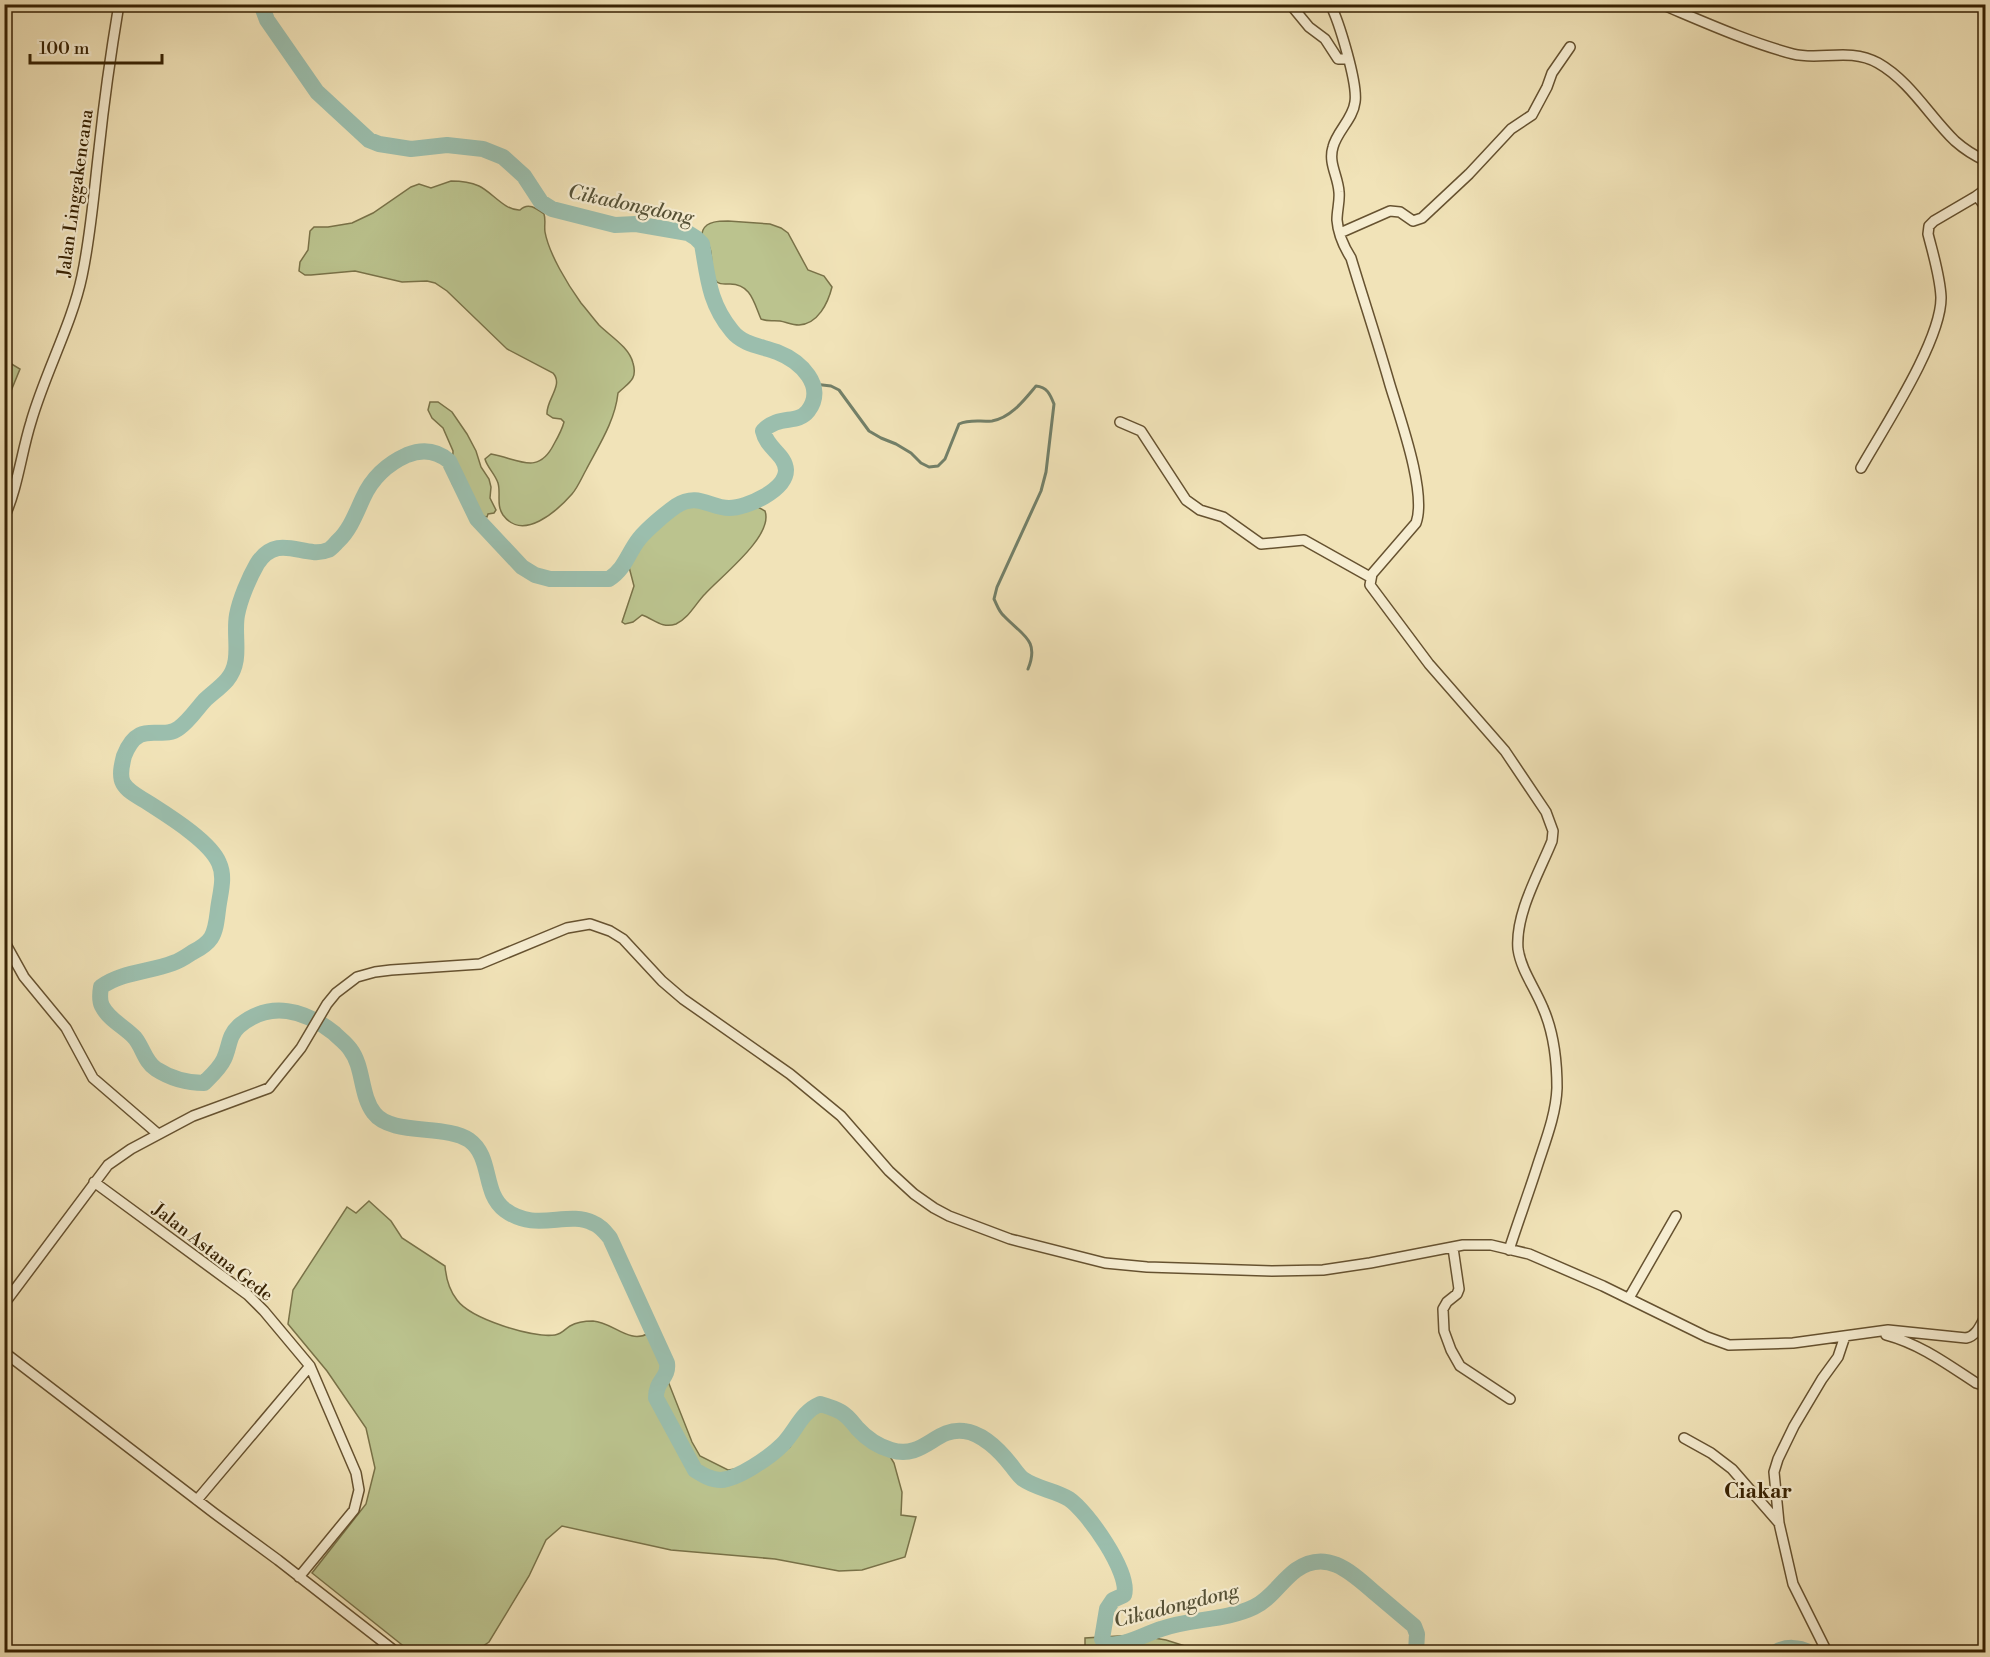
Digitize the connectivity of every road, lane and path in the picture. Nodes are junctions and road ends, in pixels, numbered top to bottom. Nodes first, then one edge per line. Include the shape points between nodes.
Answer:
1 (119, 4) edge
2 (1290, 4) edge
3 (1330, 4) edge
4 (1660, 4) edge
5 (1570, 47) dead end
6 (1348, 59) junction
7 (1986, 161) edge
8 (1986, 189) edge
9 (1977, 196) junction
10 (1986, 208) edge
11 (1340, 233) junction
12 (1120, 422) dead end
13 (1861, 468) dead end
14 (4, 518) edge
15 (1370, 577) junction
16 (4, 941) edge
17 (158, 1134) junction
18 (94, 1182) junction
19 (1676, 1216) dead end
20 (1453, 1248) junction
21 (1509, 1250) junction
22 (1629, 1298) junction
23 (4, 1304) edge
24 (1986, 1315) edge
25 (1875, 1332) junction
26 (1845, 1336) junction
27 (4, 1352) edge
28 (310, 1366) junction
29 (1986, 1386) edge
30 (1510, 1399) dead end
31 (1684, 1437) dead end
32 (197, 1500) junction
33 (1779, 1523) junction
34 (299, 1577) junction
35 (396, 1653) edge
36 (1827, 1653) edge

1 - 14 street, Jalan Linggakencana via 82,276 30,424 20,476
2 - 6 street via 1325,39 1338,59
3 - 6 street
4 - 7 street via 1796,55 1868,58 1899,79 1956,142
5 - 11 street via 1552,73 1532,116 1511,129 1422,218 1413,221 1400,212 1390,211
6 - 11 street via 1356,100 1331,156 1339,190
8 - 9 street
9 - 10 street
9 - 13 street via 1929,226 1941,299 1936,325
11 - 15 street via 1402,426 1419,507 1411,532
12 - 15 street via 1141,431 1185,500 1196,508 1223,517 1261,544 1304,540
15 - 21 street via 1370,585 1380,601 1505,751 1546,812 1553,831 1522,912 1518,948 1521,963 1550,1024 1557,1090 1546,1139
16 - 17 street via 30,984 66,1028 93,1078
17 - 18 street via 108,1165
17 - 20 street via 269,1088 295,1057 336,993 357,977 404,969 480,964 567,928 590,924 623,939 683,999 790,1074 841,1116 914,1194 949,1216 1010,1239 1105,1263 1272,1270 1323,1270
18 - 23 street
18 - 28 street, Jalan Astana Gede via 248,1295
19 - 22 street
20 - 21 street via 1491,1245
20 - 30 street via 1459,1289 1443,1309 1448,1344 1460,1366
21 - 22 street via 1529,1254
22 - 26 street via 1729,1345 1793,1344
24 - 25 street via 1975,1334 1966,1338
25 - 26 street
25 - 29 street via 1926,1351
26 - 33 street via 1838,1357 1778,1459 1774,1472
27 - 32 street
28 - 32 street
28 - 34 street, Jalan Astana Gede via 356,1473 359,1490 354,1510
31 - 33 street via 1732,1468
32 - 34 street
33 - 36 street via 1793,1584
34 - 35 street

